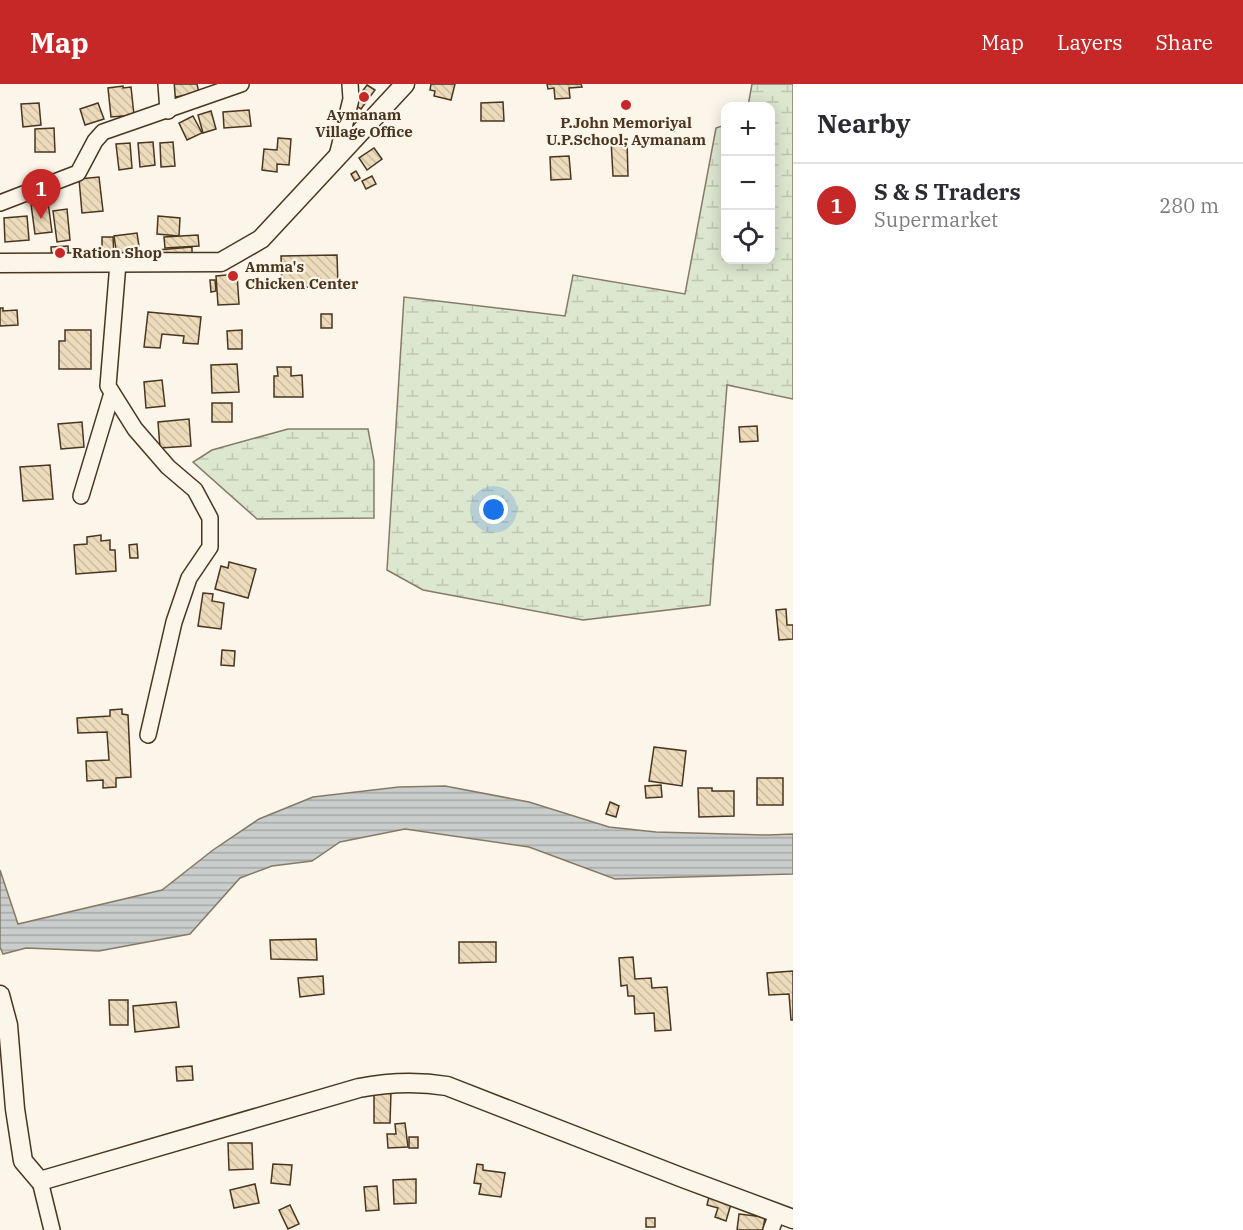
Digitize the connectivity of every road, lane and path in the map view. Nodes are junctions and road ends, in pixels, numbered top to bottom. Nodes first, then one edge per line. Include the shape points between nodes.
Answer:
1 (166, 84) edge
2 (241, 84) edge
3 (350, 84) edge
4 (405, 84) edge
5 (168, 111) junction
6 (336, 160) junction
7 (0, 203) edge
8 (0, 263) edge
9 (118, 263) junction
10 (112, 393) junction
11 (81, 496) dead end
12 (148, 735) dead end
13 (0, 995) edge
14 (40, 1181) junction
15 (780, 1221) edge
16 (52, 1230) edge

1 - 5 street
2 - 5 street
3 - 6 street via 351,99
4 - 6 main road
5 - 7 street via 103,132 78,173
6 - 9 main road via 261,238 221,262
8 - 9 main road
9 - 10 street via 108,386
10 - 11 street
10 - 12 street via 135,429 168,467 195,490 210,518 210,547 189,579 174,622
13 - 14 main road via 8,1025 23,1161
14 - 15 main road via 359,1088 419,1082 447,1086
14 - 16 street

